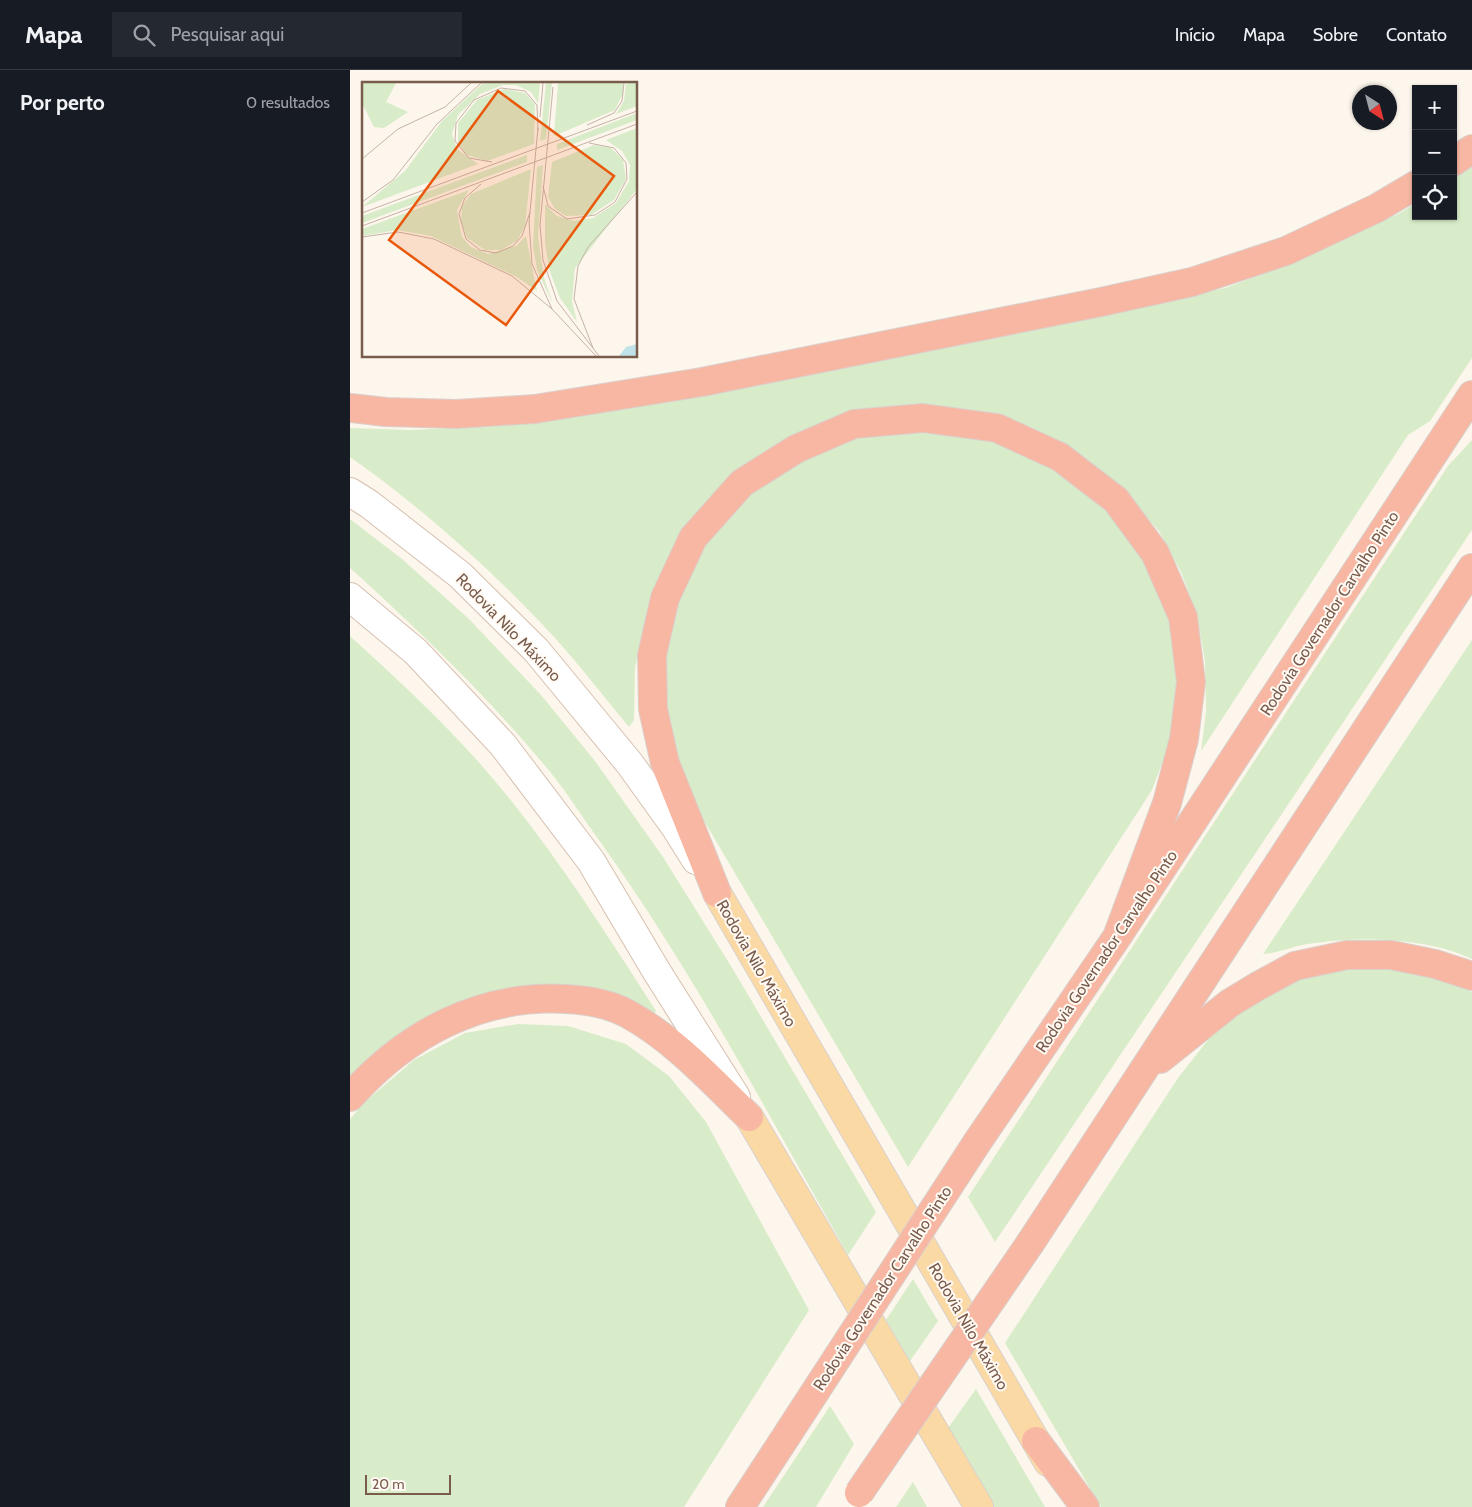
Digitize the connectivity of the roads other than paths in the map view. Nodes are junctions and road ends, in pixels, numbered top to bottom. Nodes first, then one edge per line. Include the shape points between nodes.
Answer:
1 (1472, 149) edge
2 (1457, 159) edge
3 (1412, 187) edge
4 (1472, 395) edge
5 (350, 408) edge
6 (350, 492) edge
7 (1472, 568) edge
8 (350, 597) edge
9 (717, 893) junction
10 (1117, 937) junction
11 (1472, 976) edge
12 (1141, 1074) junction
13 (350, 1097) edge
14 (749, 1117) junction
15 (1036, 1442) junction
16 (855, 1500) edge
17 (740, 1507) edge
18 (979, 1507) edge
19 (1073, 1507) edge
20 (1085, 1507) edge

1 - 2 highway
3 - 5 highway via 1377,208 1286,251 1192,282 1101,302 702,382 535,409 456,414
4 - 10 highway, Rodovia Governador Carvalho Pinto
6 - 9 main road, Rodovia Nilo Máximo via 460,575 536,650 630,764
7 - 12 highway
8 - 14 main road via 416,652 503,745 591,861
9 - 10 highway via 665,763 653,709 652,655 665,598 693,538 742,482 796,449 854,424 923,418 997,428 1060,457 1116,500 1155,553 1183,617 1191,682 1184,739 1168,803
9 - 15 main road, Rodovia Nilo Máximo
10 - 17 highway, Rodovia Governador Carvalho Pinto, bridge via 978,1141
11 - 12 highway via 1391,955 1347,955 1295,966 1230,1003
12 - 16 highway, bridge
13 - 14 highway via 404,1047 451,1019 493,1005 542,998 587,1000 627,1013 669,1040
14 - 18 main road
15 - 19 main road, Rodovia Nilo Máximo
15 - 20 highway

